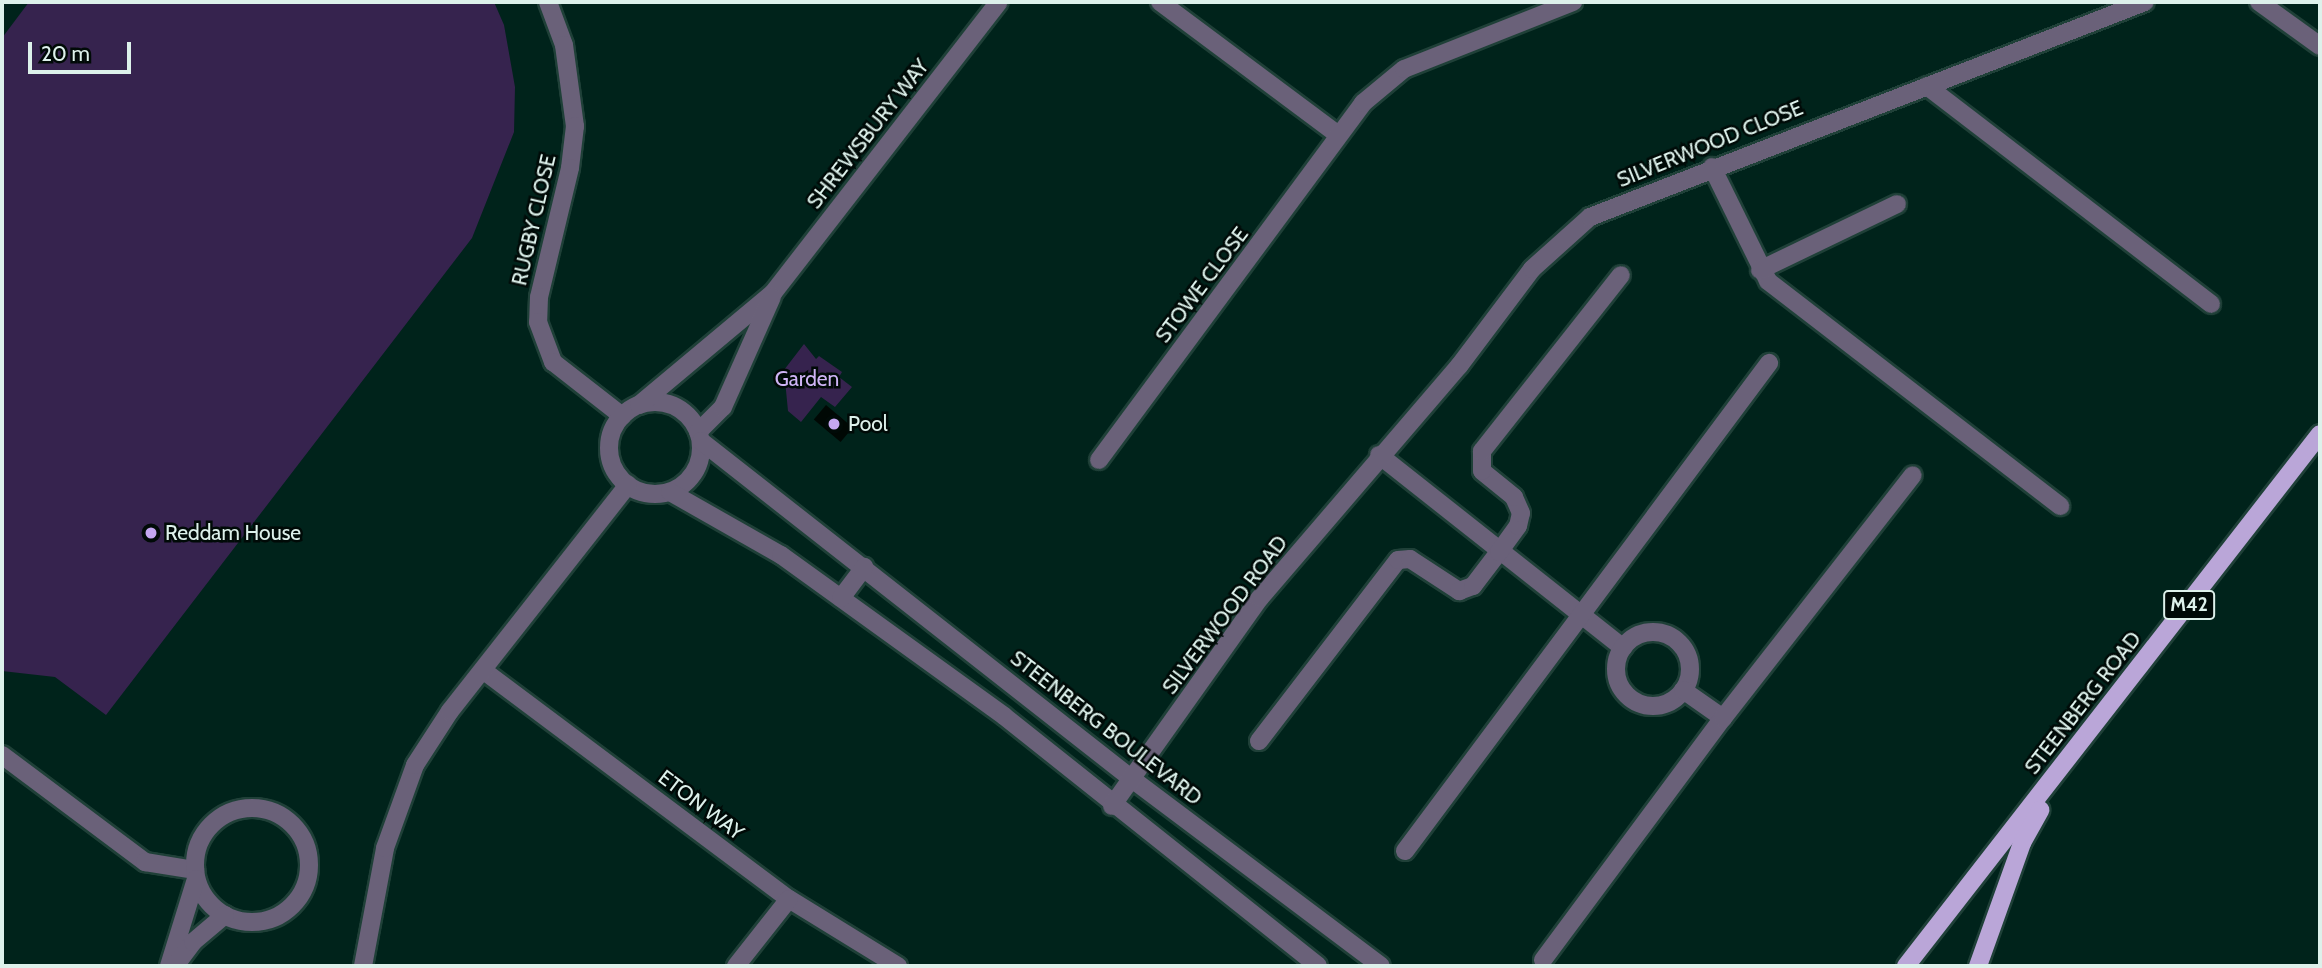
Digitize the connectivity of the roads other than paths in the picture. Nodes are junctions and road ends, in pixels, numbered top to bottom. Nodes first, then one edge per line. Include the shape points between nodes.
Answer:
1 (548, 2) edge
2 (999, 2) edge
3 (1160, 2) edge
4 (1573, 2) edge
5 (2145, 2) edge
6 (2259, 2) edge
7 (2320, 46) edge
8 (1927, 86) junction
9 (1337, 134) junction
10 (1712, 167) junction
11 (1897, 204) dead end
12 (1760, 270) junction
13 (1621, 275) dead end
14 (773, 293) junction
15 (2211, 304) dead end
16 (1769, 363) dead end
17 (639, 405) junction
18 (622, 416) junction
19 (2320, 434) edge
20 (699, 436) junction
21 (1379, 455) junction
22 (1099, 460) dead end
23 (1913, 475) dead end
24 (628, 485) junction
25 (670, 492) junction
26 (2060, 506) dead end
27 (1499, 552) junction
28 (864, 567) junction
29 (841, 598) junction
30 (1580, 614) junction
31 (1623, 648) junction
32 (484, 671) junction
33 (1683, 690) junction
34 (1723, 718) junction
35 (1259, 741) dead end
36 (2, 755) edge
37 (2056, 775) junction
38 (1132, 779) junction
39 (1112, 806) junction
40 (1405, 850) dead end
41 (196, 875) junction
42 (789, 899) junction
43 (225, 915) junction
44 (1543, 960) dead end
45 (169, 966) edge
46 (175, 966) edge
47 (363, 966) edge
48 (736, 966) edge
49 (898, 966) edge
50 (1318, 966) edge
51 (1381, 966) edge
52 (1906, 966) edge
53 (1978, 966) edge

1 - 18 street, RUGBY CLOSE via 564,45 575,126 538,321 553,362
2 - 14 street, SHREWSBURY WAY
3 - 9 street
4 - 9 street, STOWE CLOSE via 1404,69 1363,103
5 - 8 street, SILVERWOOD CLOSE
6 - 7 street
8 - 10 street, SILVERWOOD CLOSE
8 - 15 street
9 - 22 street, STOWE CLOSE via 1306,186
10 - 12 street
10 - 21 street, SILVERWOOD CLOSE via 1591,217 1564,237 1532,269 1459,366
11 - 12 street
12 - 26 street via 1783,295
13 - 27 street via 1482,451 1482,471 1514,498 1521,513 1518,526
14 - 17 street
14 - 20 street via 723,407
16 - 30 street
17 - 18 street
17 - 20 street via 671,405 685,413
18 - 24 street via 613,429 610,459
19 - 37 main road, STEENBERG ROAD / M42
20 - 25 street via 695,472
20 - 28 street, STEENBERG BOULEVARD
21 - 27 street
21 - 38 street, SILVERWOOD ROAD via 1260,598
23 - 34 street
24 - 25 street via 648,494
24 - 32 street
25 - 29 street via 781,555
27 - 30 street
27 - 35 street via 1473,586 1459,591 1409,559 1398,560
28 - 29 street
28 - 38 street, STEENBERG BOULEVARD
29 - 39 street via 1004,716
30 - 31 street
30 - 40 street
31 - 33 street via 1618,679 1631,698 1655,706 1668,703
31 - 33 street via 1643,634 1666,634 1676,640 1689,661
32 - 42 street, ETON WAY
32 - 47 street via 422,754 397,804 378,876
33 - 34 street
34 - 44 street
36 - 41 street via 145,862
37 - 52 main road, STEENBERG ROAD / M42
37 - 53 main road via 2022,843
38 - 39 street, SILVERWOOD ROAD
38 - 51 street, STEENBERG BOULEVARD
39 - 50 street
41 - 43 street via 210,904
41 - 43 street via 196,851 209,827 231,811 258,807 271,811 284,816 303,836 310,863 305,890 286,912 261,922
41 - 45 street
42 - 48 street
42 - 49 street, ETON WAY
43 - 46 street via 193,942

